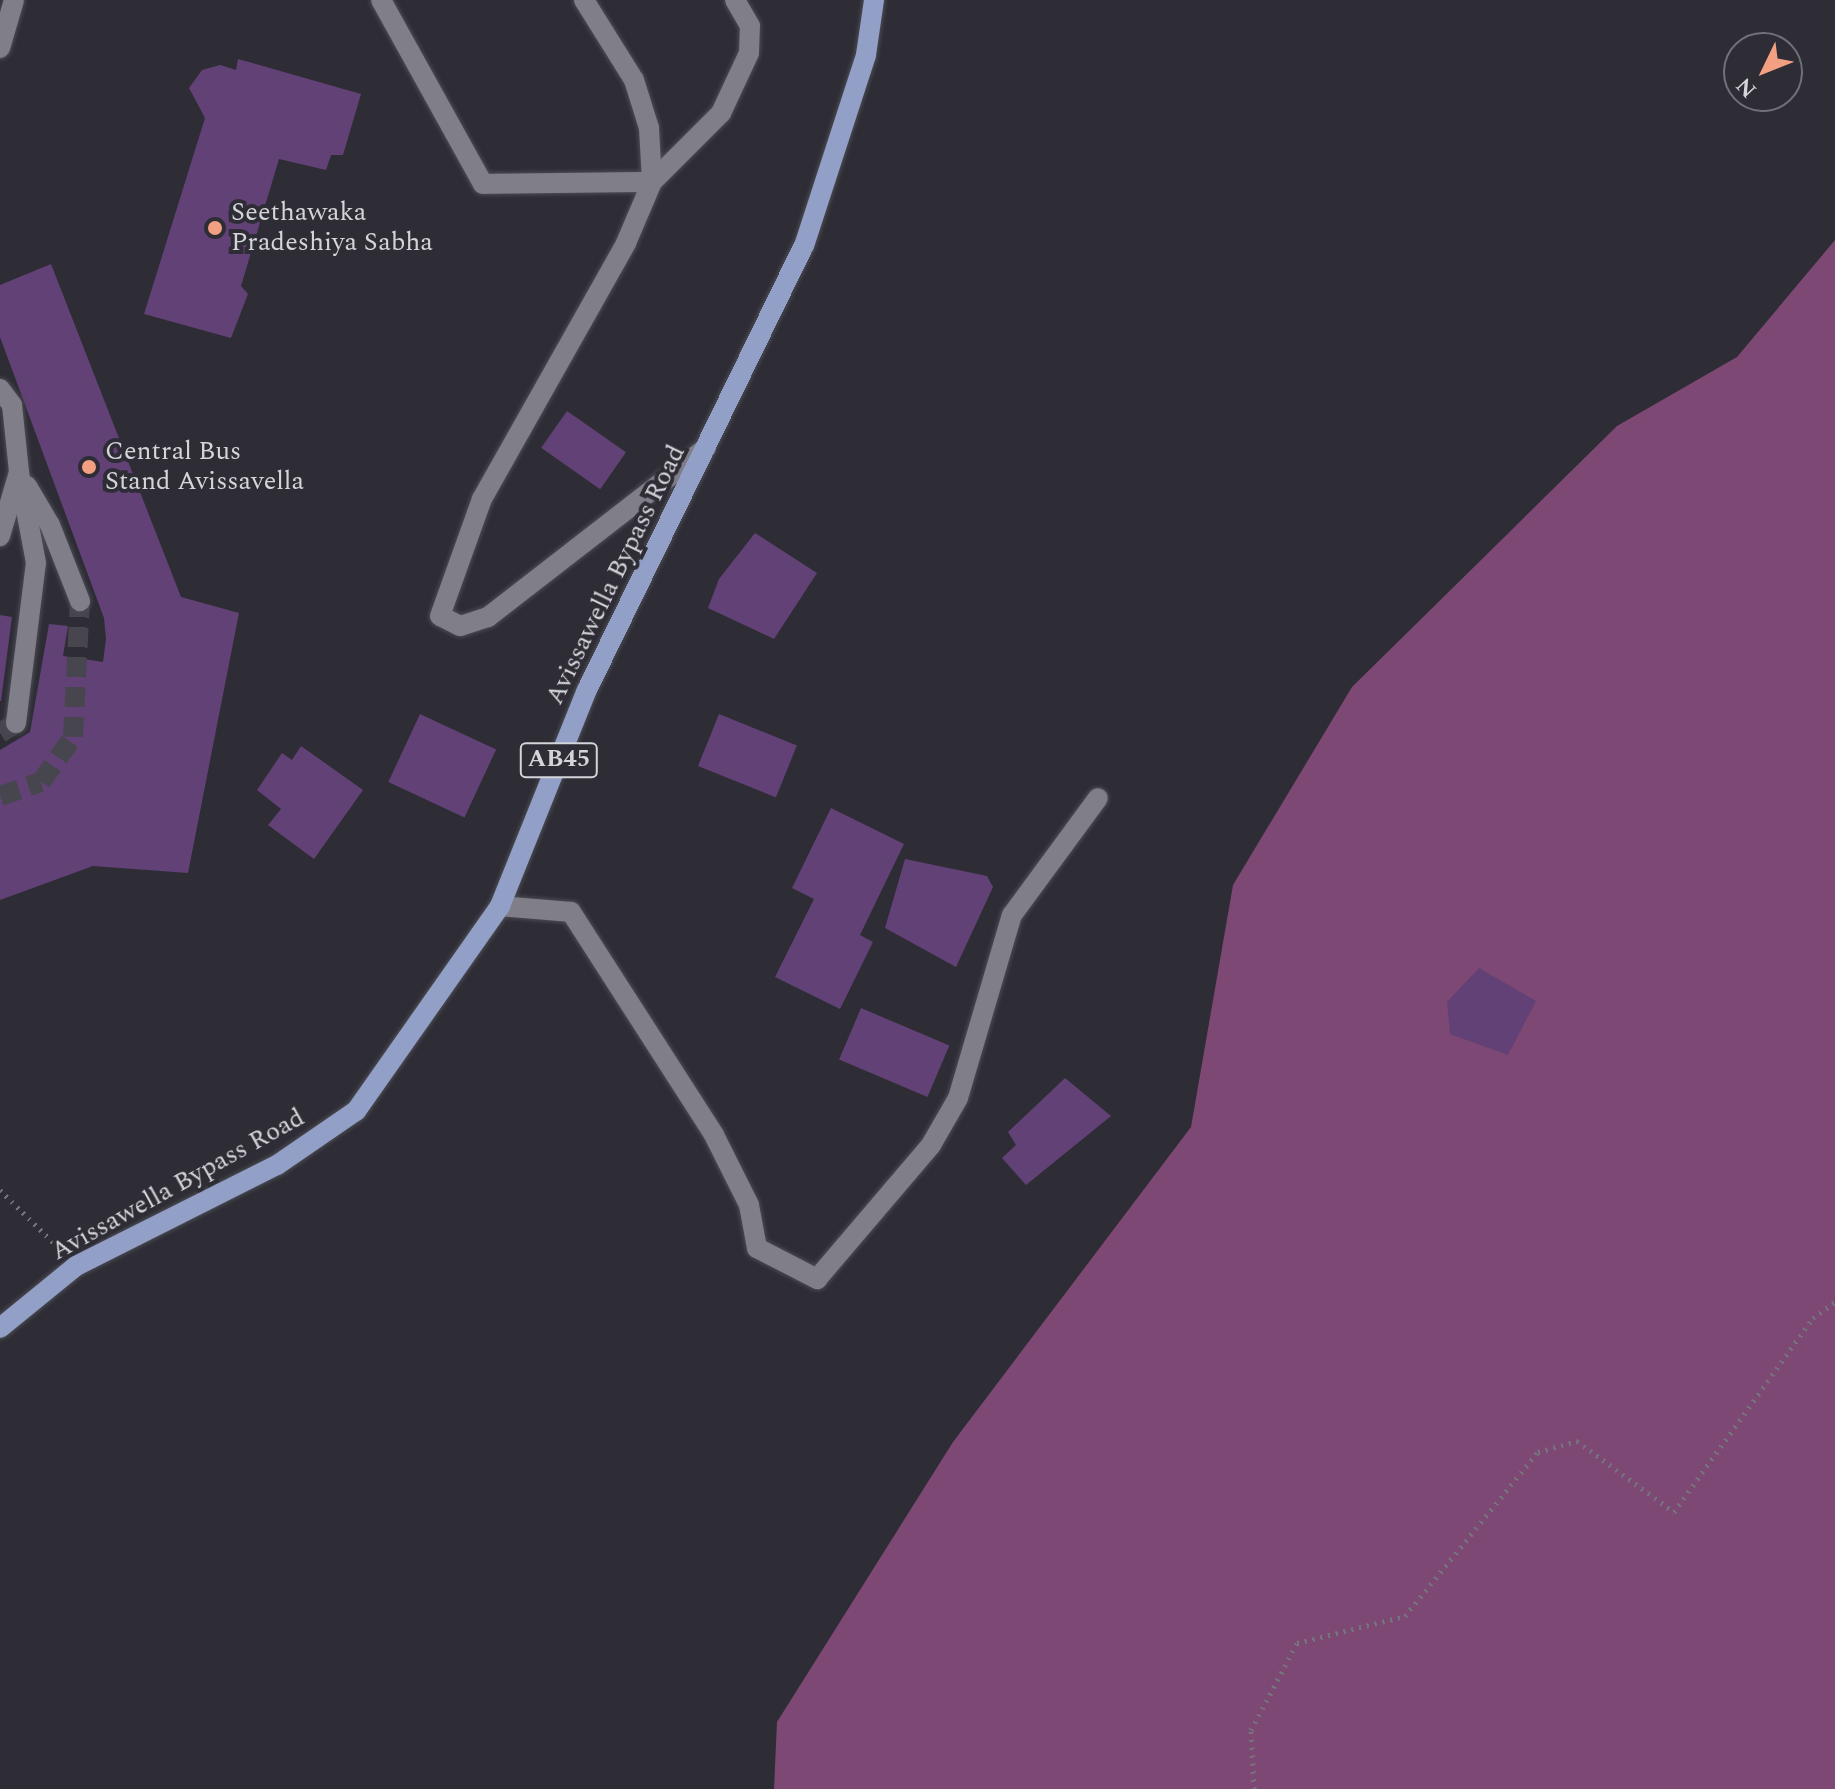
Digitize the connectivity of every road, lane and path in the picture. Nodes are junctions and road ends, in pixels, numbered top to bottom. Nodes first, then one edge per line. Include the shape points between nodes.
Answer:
1 (14, 0) edge
2 (381, 0) edge
3 (584, 0) edge
4 (735, 0) edge
5 (874, 0) edge
6 (0, 48) edge
7 (652, 182) junction
8 (0, 389) edge
9 (706, 448) junction
10 (19, 472) junction
11 (0, 536) edge
12 (80, 601) tunnel mouth
13 (16, 723) dead end
14 (1098, 798) dead end
15 (500, 906) junction
16 (0, 1190) edge
17 (76, 1266) junction
18 (1835, 1302) edge
19 (0, 1328) edge
20 (1254, 1789) edge

1 - 6 street
2 - 7 street via 483,184
3 - 7 street via 634,80 649,128
4 - 7 street via 750,26 749,53 721,113
5 - 9 main road, Avissawella Bypass Road / AB45 via 866,55 804,246
7 - 9 street via 626,243 482,499 440,616 460,626 488,617
8 - 10 street via 12,405
9 - 15 main road, Avissawella Bypass Road / AB45 via 587,690
10 - 11 street
10 - 12 street via 50,525
10 - 13 street via 36,563
14 - 15 street via 1012,915 958,1098 931,1145 817,1279 757,1248 749,1205 714,1135 571,912
15 - 17 main road, Avissawella Bypass Road / AB45 via 356,1111 277,1165
16 - 17 path
17 - 19 main road, Avissawella Bypass Road / AB45
18 - 20 path via 1813,1318 1674,1512 1577,1441 1538,1452 1405,1616 1297,1643 1251,1730

